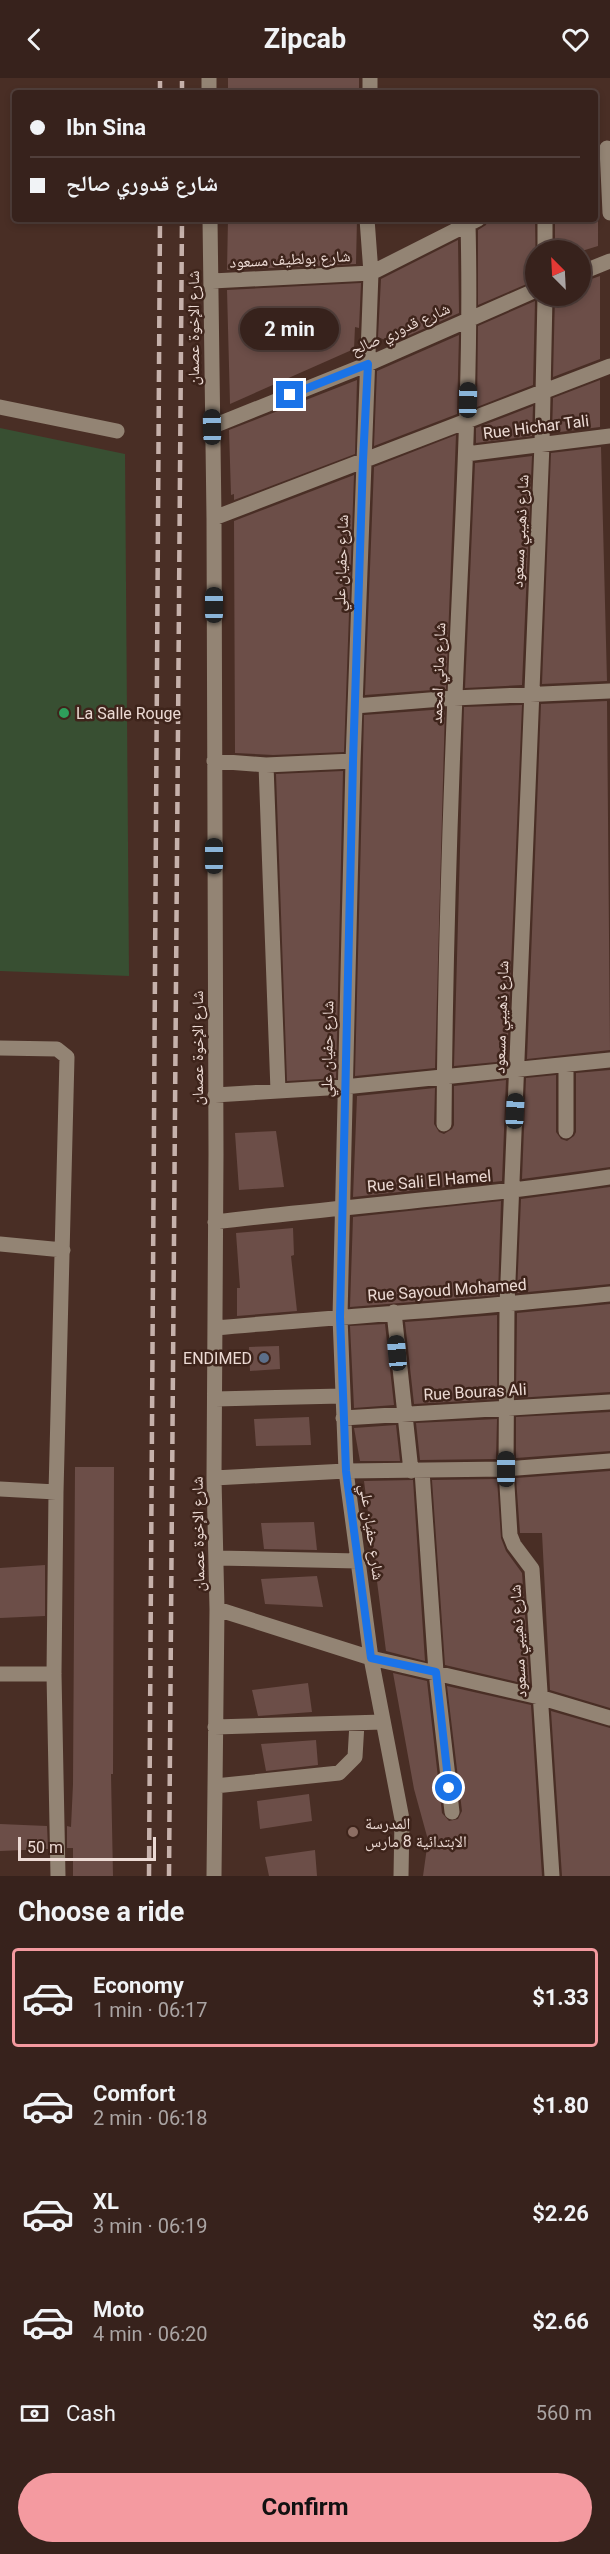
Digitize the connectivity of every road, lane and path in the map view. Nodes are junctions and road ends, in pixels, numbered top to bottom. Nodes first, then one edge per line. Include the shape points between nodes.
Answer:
1 (604, 150) edge
2 (610, 213) edge
3 (210, 222) edge
4 (367, 222) edge
5 (473, 222) edge
6 (544, 222) edge
7 (545, 240) edge
8 (610, 261) edge
9 (591, 269) edge
10 (371, 273) junction
11 (212, 281) junction
12 (525, 294) edge
13 (545, 306) edge
14 (470, 317) junction
15 (368, 364) junction
16 (610, 366) edge
17 (543, 391) junction
18 (0, 407) edge
19 (468, 421) junction
20 (212, 427) junction
21 (117, 431) dead end
22 (610, 436) edge
23 (542, 444) junction
24 (466, 454) junction
25 (363, 460) junction
26 (214, 518) junction
27 (610, 691) edge
28 (531, 696) junction
29 (454, 698) junction
30 (355, 706) junction
31 (214, 761) junction
32 (353, 761) junction
33 (266, 765) junction
34 (0, 1048) edge
35 (610, 1060) edge
36 (566, 1066) junction
37 (517, 1071) junction
38 (445, 1077) junction
39 (344, 1087) junction
40 (278, 1091) junction
41 (215, 1095) junction
42 (444, 1124) dead end
43 (566, 1131) dead end
44 (610, 1177) edge
45 (512, 1192) junction
46 (344, 1207) junction
47 (215, 1222) junction
48 (0, 1244) edge
49 (63, 1250) junction
50 (610, 1294) edge
51 (507, 1305) junction
52 (394, 1312) junction
53 (340, 1317) junction
54 (215, 1328) junction
55 (342, 1395) junction
56 (215, 1400) junction
57 (610, 1402) edge
58 (506, 1409) junction
59 (403, 1414) junction
60 (343, 1418) junction
61 (610, 1461) edge
62 (506, 1469) junction
63 (346, 1471) junction
64 (416, 1471) junction
65 (214, 1479) junction
66 (0, 1489) edge
67 (56, 1492) junction
68 (216, 1558) junction
69 (358, 1561) junction
70 (217, 1609) junction
71 (371, 1658) junction
72 (436, 1672) junction
73 (0, 1674) edge
74 (54, 1674) junction
75 (539, 1697) junction
76 (610, 1718) edge
77 (383, 1722) junction
78 (357, 1723) junction
79 (215, 1727) junction
80 (215, 1786) junction
81 (452, 1812) dead end
82 (58, 1876) edge
83 (214, 1876) edge
84 (401, 1876) edge
85 (552, 1876) edge

1 - 2 street
3 - 11 street, شارع الإخوة عصمان
4 - 10 street, شارع حفيان علي
5 - 10 street
5 - 14 street, شارع ماني امحمد
6 - 7 street
8 - 9 street
10 - 11 street, شارع بولطيف مسعود
10 - 15 street, شارع حفيان علي
11 - 20 street, شارع الإخوة عصمان
12 - 14 street, شارع قدوري صالح
13 - 17 street, شارع ذهيبي مسعود
14 - 15 street, شارع قدوري صالح
14 - 19 street, شارع ماني امحمد
15 - 20 street, شارع قدوري صالح
15 - 25 street, شارع حفيان علي
16 - 17 street
17 - 19 street
17 - 23 street, شارع ذهيبي مسعود
18 - 21 street
19 - 24 street, شارع ماني امحمد
19 - 25 street
20 - 26 street, شارع الإخوة عصمان
22 - 23 street, Rue Hichar Tali
23 - 24 street, Rue Hichar Tali
23 - 28 street, شارع ذهيبي مسعود
24 - 29 street, شارع ماني امحمد
25 - 26 street
25 - 30 street, شارع حفيان علي
26 - 31 street, شارع الإخوة عصمان
27 - 28 street
28 - 29 street
28 - 37 street, شارع ذهيبي مسعود
29 - 30 street
29 - 38 street, شارع ماني امحمد
30 - 32 street, شارع حفيان علي
31 - 33 street
31 - 41 street, شارع الإخوة عصمان
32 - 33 street
32 - 39 street, شارع حفيان علي
33 - 40 street
34 - 49 street via 57,1049 67,1057
35 - 36 street
36 - 37 street
36 - 43 street
37 - 38 street
37 - 45 street, شارع ذهيبي مسعود
38 - 39 street
38 - 42 street, شارع ماني امحمد
39 - 40 street
39 - 46 street, شارع حفيان علي
40 - 41 street
41 - 47 street, شارع الإخوة عصمان
44 - 45 street, Rue Sali El Hamel
45 - 46 street, Rue Sali El Hamel
45 - 51 street, شارع ذهيبي مسعود
46 - 47 street, Rue Sali El Hamel
46 - 53 street, شارع حفيان علي
47 - 54 street, شارع الإخوة عصمان
48 - 49 street
49 - 67 street
50 - 51 street, Rue Sayoud Mohamed
51 - 52 street, Rue Sayoud Mohamed
51 - 58 street, شارع ذهيبي مسعود
52 - 53 street, Rue Sayoud Mohamed
52 - 59 street
53 - 54 street, Rue Sayoud Mohamed
53 - 55 street, شارع حفيان علي
54 - 56 street, شارع الإخوة عصمان
55 - 56 street
55 - 60 street, شارع حفيان علي
56 - 65 street, شارع الإخوة عصمان
57 - 58 street, Rue Bouras Ali
58 - 59 street, Rue Bouras Ali
58 - 62 street, شارع ذهيبي مسعود
59 - 60 street, Rue Bouras Ali
59 - 64 street
60 - 63 street, شارع حفيان علي
61 - 62 street
62 - 64 street
62 - 75 street, شارع ذهيبي مسعود via 510,1535 532,1569
63 - 64 street
63 - 65 street
63 - 69 street, شارع حفيان علي
64 - 72 street
65 - 68 street, شارع الإخوة عصمان
66 - 67 street
67 - 74 street
68 - 69 street
68 - 70 street, شارع الإخوة عصمان
69 - 71 street, شارع حفيان علي
70 - 71 street
70 - 79 street, شارع الإخوة عصمان
71 - 72 street
71 - 77 street, شارع حفيان علي
72 - 75 street
72 - 81 street
73 - 74 street
74 - 82 street
75 - 76 street
75 - 85 street, شارع ذهيبي مسعود
77 - 78 street
77 - 84 street, شارع حفيان علي via 402,1819
78 - 79 street
78 - 80 street via 355,1757 339,1773
79 - 80 street, شارع الإخوة عصمان
80 - 83 street, شارع الإخوة عصمان

